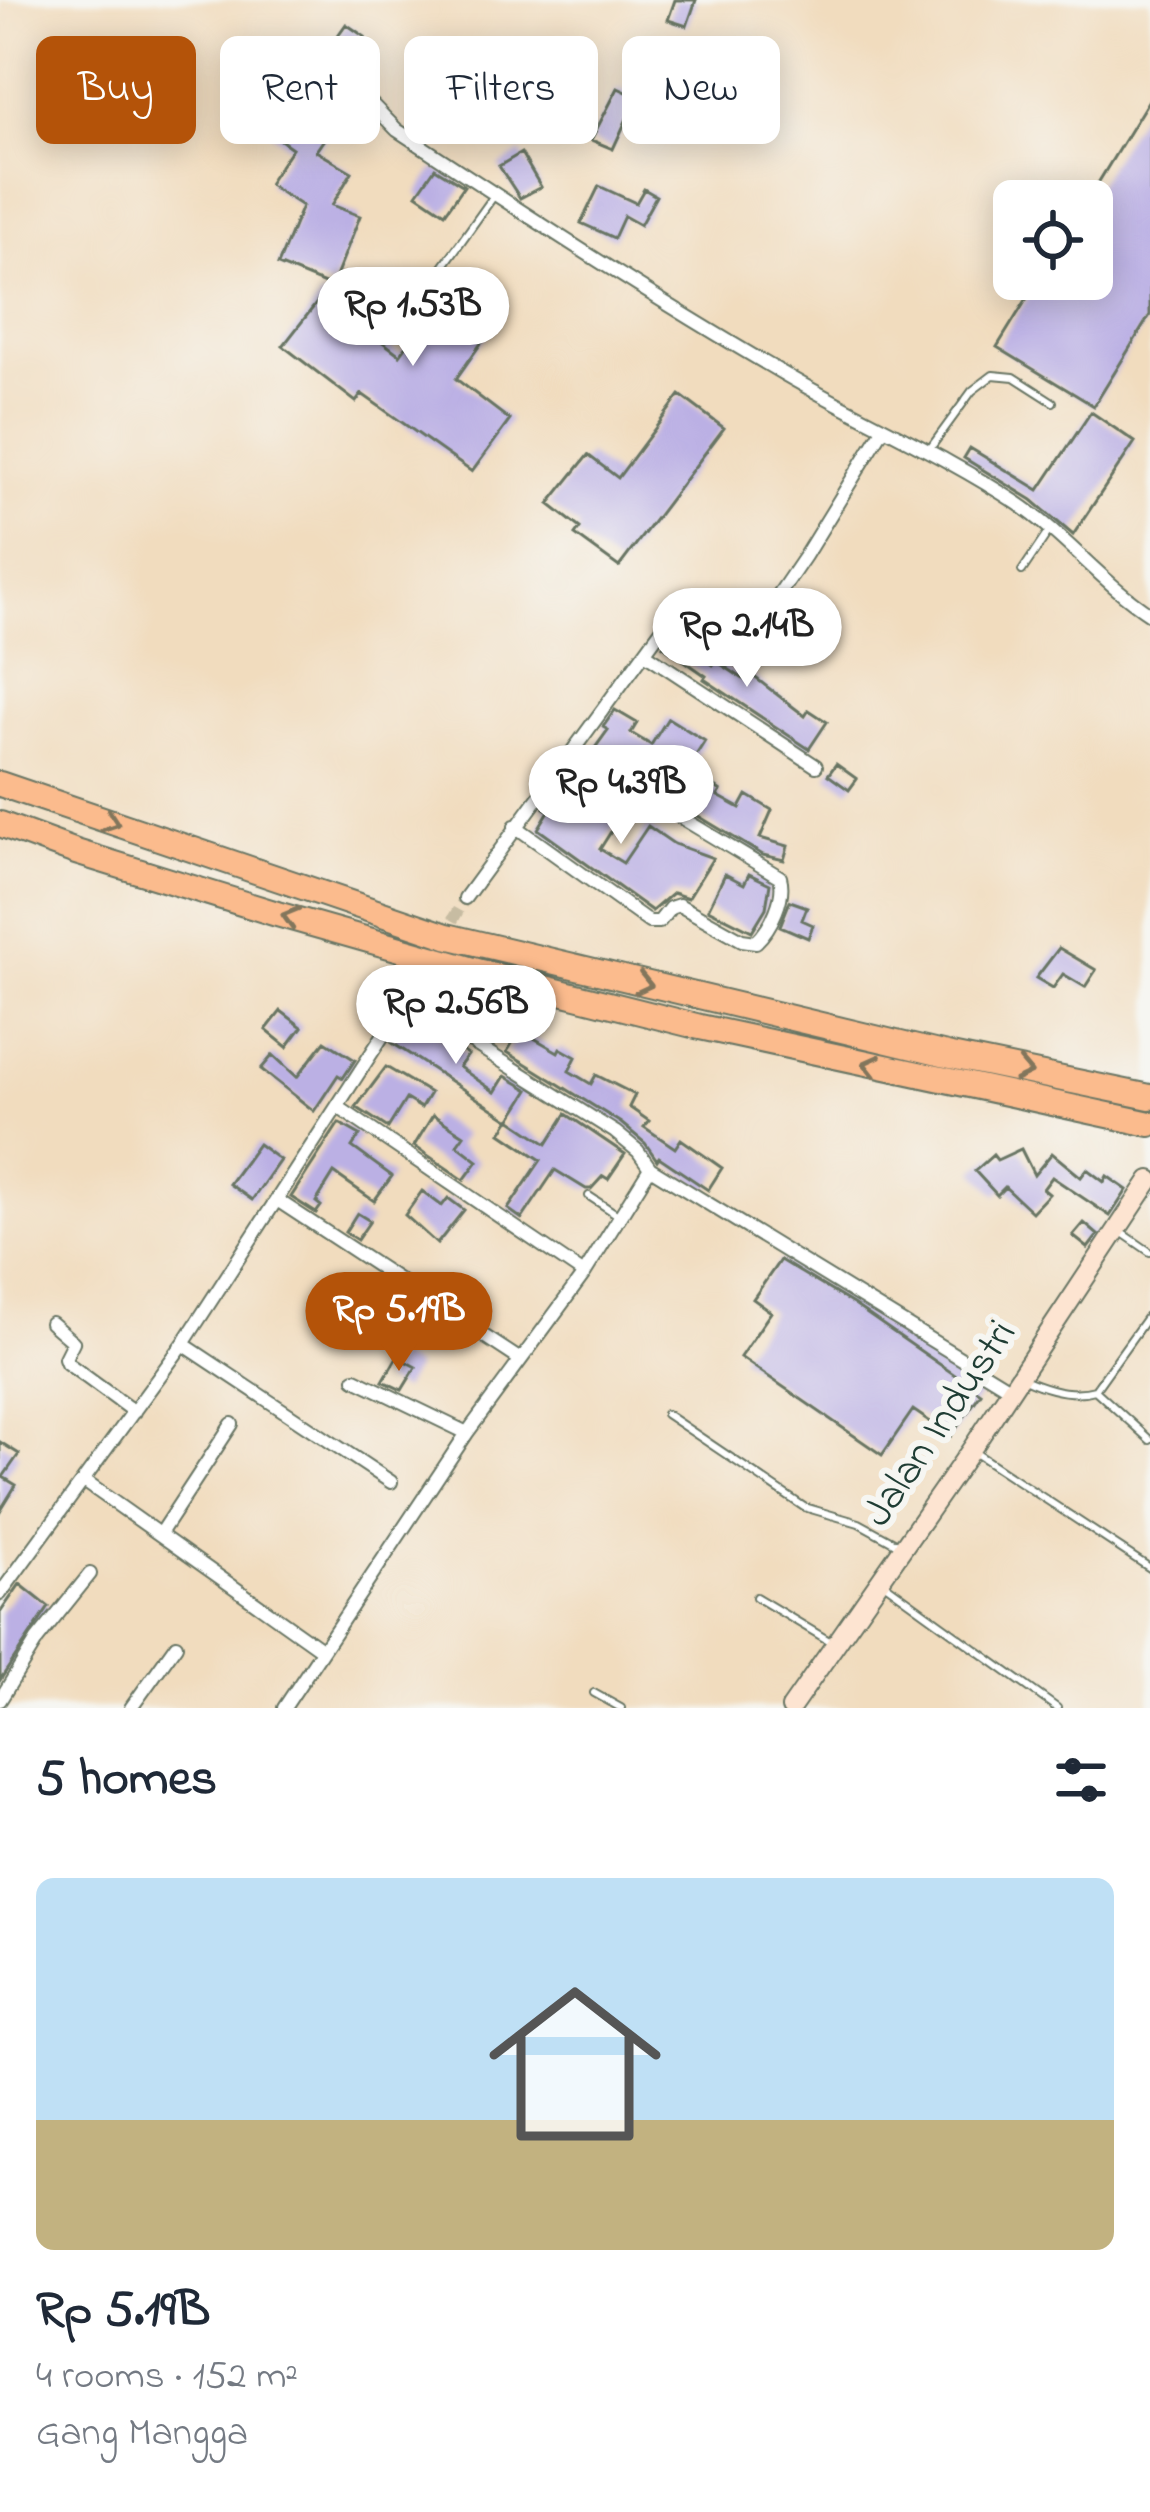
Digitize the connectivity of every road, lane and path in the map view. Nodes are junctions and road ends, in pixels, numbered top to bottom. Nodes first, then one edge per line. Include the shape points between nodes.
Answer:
1 (380, 112) edge
2 (495, 194) junction
3 (394, 334) dead end
4 (1053, 402) dead end
5 (883, 429) junction
6 (929, 450) junction
7 (1052, 528) junction
8 (1022, 571) dead end
9 (675, 611) dead end
10 (1150, 614) edge
11 (747, 641) dead end
12 (646, 654) junction
13 (572, 752) junction
14 (816, 766) dead end
15 (0, 784) edge
16 (0, 824) edge
17 (515, 826) junction
18 (465, 898) tunnel mouth
19 (418, 983) tunnel mouth
20 (406, 1001) junction
21 (1150, 1097) edge
22 (338, 1107) junction
23 (1150, 1124) edge
24 (650, 1168) junction
25 (1150, 1180) edge
26 (589, 1196) dead end
27 (277, 1200) junction
28 (622, 1217) junction
29 (1118, 1230) junction
30 (1150, 1252) edge
31 (584, 1274) junction
32 (1150, 1313) edge
33 (51, 1323) dead end
34 (184, 1344) junction
35 (519, 1359) junction
36 (355, 1379) dead end
37 (1015, 1383) junction
38 (1096, 1390) junction
39 (134, 1412) junction
40 (666, 1414) dead end
41 (232, 1424) dead end
42 (467, 1433) junction
43 (1150, 1439) edge
44 (971, 1450) junction
45 (84, 1481) junction
46 (391, 1482) dead end
47 (161, 1532) junction
48 (902, 1546) junction
49 (1150, 1568) edge
50 (89, 1574) dead end
51 (878, 1579) junction
52 (0, 1594) edge
53 (757, 1597) dead end
54 (834, 1644) junction
55 (176, 1645) dead end
56 (321, 1649) junction
57 (594, 1693) dead end
58 (0, 1700) edge
59 (131, 1708) edge
60 (284, 1708) edge
61 (621, 1708) edge
62 (791, 1708) edge
63 (1057, 1708) edge

1 - 2 street
2 - 3 lane
2 - 5 street
4 - 6 lane via 1014,377 993,375
5 - 6 street
5 - 11 street
6 - 7 street
7 - 8 lane
7 - 10 street
9 - 12 street
12 - 13 street
12 - 14 street
13 - 17 street
13 - 17 street via 782,880 763,935 748,942 679,904 649,922
15 -> 21 highway via 447,936
23 -> 16 highway via 481,972
17 - 18 street
19 - 20 street
20 - 22 street
20 - 24 street via 615,1132
22 - 27 street
22 - 31 street
24 - 28 street
24 - 37 street
25 - 29 street, Jalan Industri
26 - 28 lane
27 - 34 street
27 - 35 street
28 - 31 street
29 - 30 lane
29 - 37 street, Jalan Industri
31 - 35 street
32 - 38 lane
33 - 39 street via 73,1342 67,1363
34 - 39 street
34 - 46 street
35 - 42 street
36 - 42 street
37 - 38 lane
37 - 44 street, Jalan Industri
38 - 43 lane
39 - 45 street
40 - 48 lane via 804,1507
41 - 47 street
42 - 56 street
44 - 48 street, Jalan Industri
44 - 49 lane
45 - 47 street
45 - 52 street
47 - 56 street
48 - 51 street, Jalan Industri
50 - 58 street
51 - 54 street, Jalan Industri
51 - 63 lane
53 - 54 lane
54 - 62 street, Jalan Industri
55 - 59 street
56 - 60 street
57 - 61 lane

